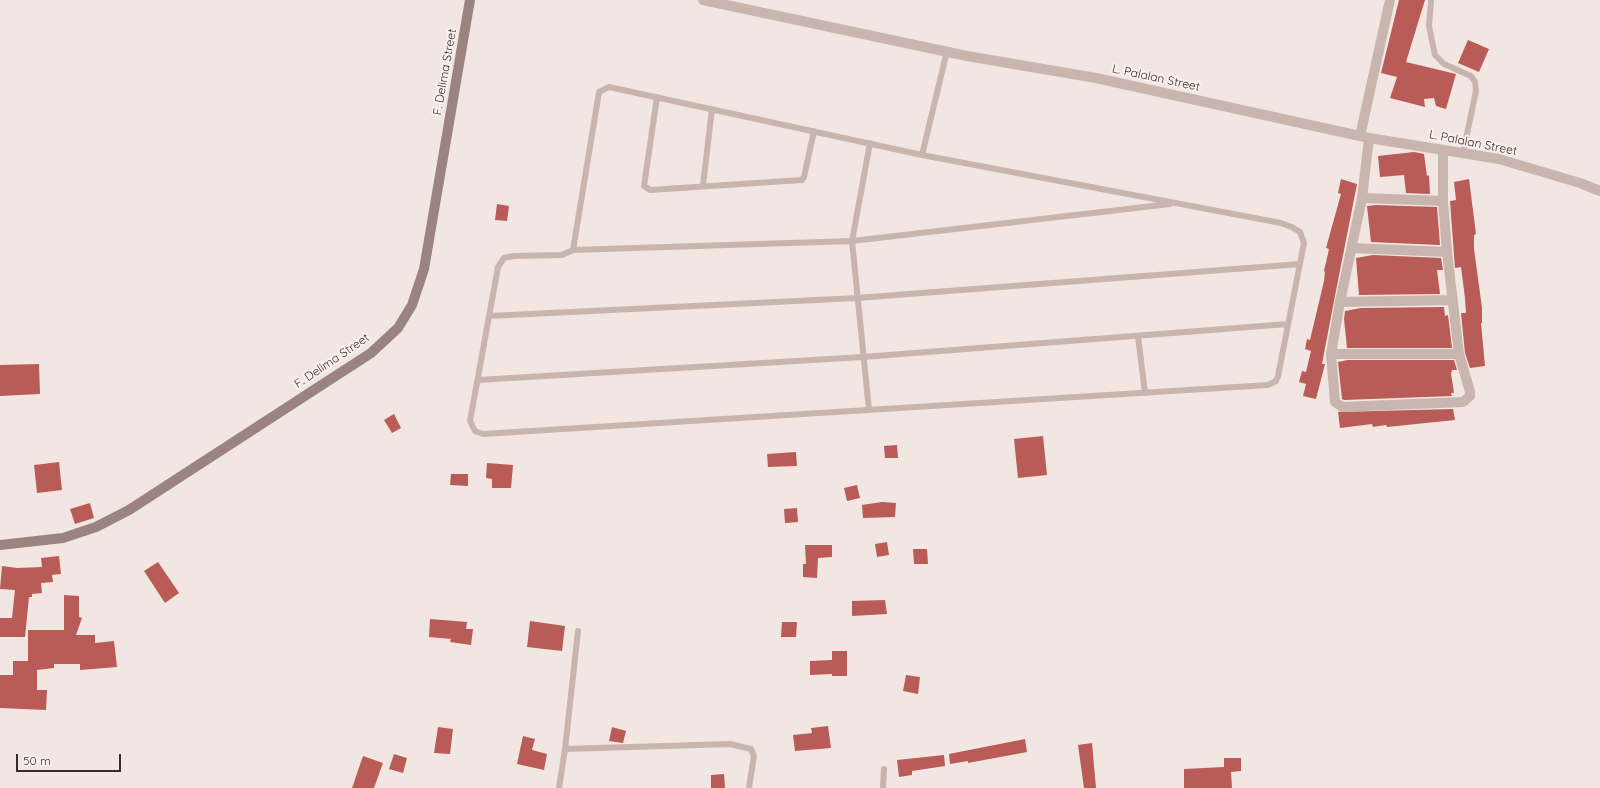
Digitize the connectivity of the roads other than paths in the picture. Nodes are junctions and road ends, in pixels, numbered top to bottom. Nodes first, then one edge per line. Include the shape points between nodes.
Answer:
1 (470, 0) edge
2 (703, 0) edge
3 (1390, 0) edge
4 (1431, 2) dead end
5 (947, 51) junction
6 (657, 97) junction
7 (712, 109) junction
8 (814, 131) junction
9 (1365, 137) junction
10 (870, 143) junction
11 (1443, 150) junction
12 (1463, 153) junction
13 (922, 155) junction
14 (703, 185) junction
15 (1600, 191) edge
16 (1362, 198) junction
17 (1444, 201) junction
18 (1177, 203) junction
19 (852, 241) junction
20 (1352, 248) junction
21 (573, 250) junction
22 (1447, 252) junction
23 (1300, 264) junction
24 (857, 298) junction
25 (1453, 300) junction
26 (1340, 302) junction
27 (489, 316) junction
28 (1288, 324) junction
29 (1138, 336) junction
30 (1331, 354) junction
31 (1459, 354) junction
32 (863, 357) junction
33 (478, 380) junction
34 (1145, 393) junction
35 (869, 410) junction
36 (0, 545) edge
37 (578, 631) dead end
38 (566, 749) junction
39 (884, 769) dead end
40 (559, 788) edge
41 (749, 788) edge
42 (883, 788) edge

1 - 36 street, F. Delima Street via 424,269 412,305 398,328 371,353 129,510 96,527 62,538
2 - 5 street, L. Palalan Street
3 - 9 street
4 - 12 lane via 1430,26 1435,55 1444,64 1471,76 1475,82 1476,91
5 - 9 street, L. Palalan Street via 1096,78
5 - 13 lane
6 - 7 lane
6 - 14 lane via 644,186 656,190
6 - 21 lane via 609,87 599,92
7 - 8 lane
7 - 14 lane
8 - 10 lane
8 - 14 lane via 802,180
9 - 11 street, L. Palalan Street
9 - 16 street
10 - 13 lane
10 - 19 lane
11 - 12 street, L. Palalan Street
11 - 17 street
12 - 15 street, L. Palalan Street via 1499,159
13 - 18 lane
16 - 17 street
16 - 20 street
17 - 22 street
18 - 19 lane
18 - 23 lane via 1292,227 1300,232 1304,243
19 - 21 lane
19 - 24 lane
20 - 22 street
20 - 26 street
21 - 27 lane via 562,255 504,258 498,267
22 - 25 street
23 - 24 lane
23 - 28 lane
24 - 27 lane
24 - 32 lane
25 - 26 street
25 - 31 street
26 - 30 street
27 - 33 lane
28 - 29 lane
28 - 34 lane via 1278,376 1276,381 1268,385
29 - 32 lane
29 - 34 lane
30 - 31 street
30 - 31 street via 1335,402 1342,407 1468,400 1470,392
32 - 33 lane
32 - 35 lane
33 - 35 lane via 470,421 475,431 483,434
34 - 35 lane
37 - 38 lane
38 - 40 lane
38 - 41 lane via 730,744 750,750 754,756
39 - 42 lane

